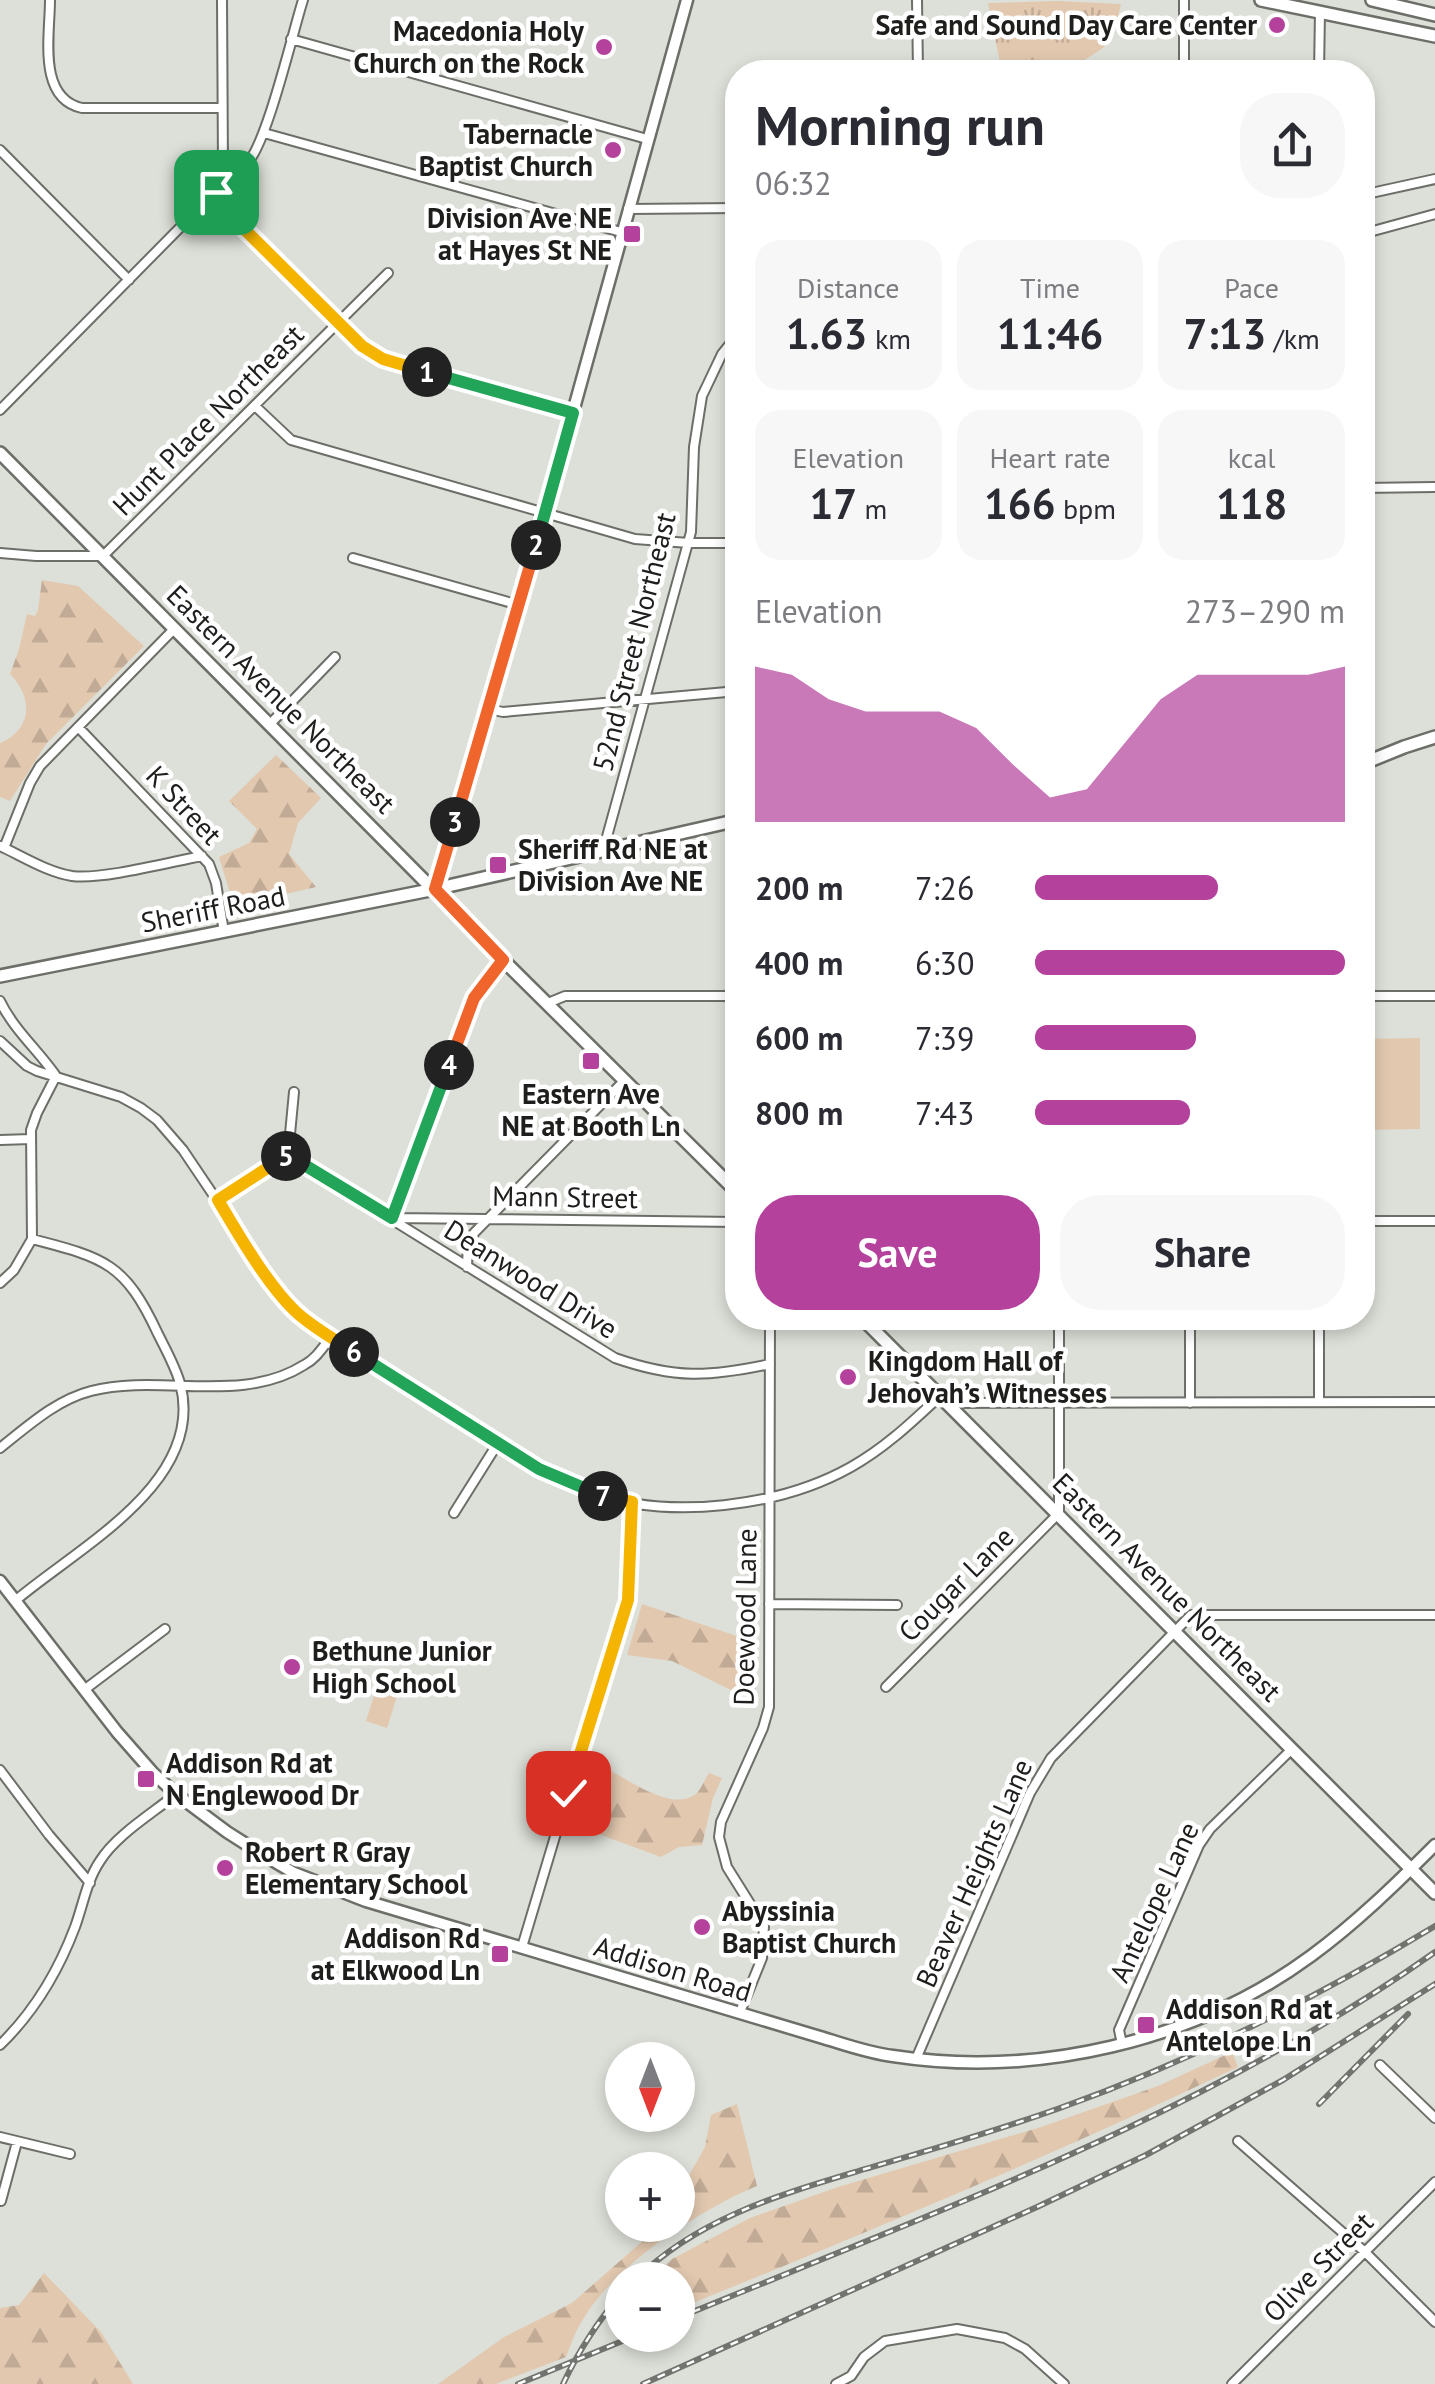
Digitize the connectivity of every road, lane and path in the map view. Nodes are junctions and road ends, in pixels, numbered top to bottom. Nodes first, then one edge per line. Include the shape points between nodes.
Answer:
1 (50, 0) edge
2 (222, 0) edge
3 (303, 0) edge
4 (687, 0) edge
5 (917, 0) edge
6 (1184, 0) edge
7 (1261, 0) edge
8 (1372, 0) edge
9 (1320, 11) junction
10 (1435, 15) edge
11 (1435, 36) edge
12 (291, 39) junction
13 (918, 60) edge
14 (1184, 60) edge
15 (1319, 60) edge
16 (222, 108) junction
17 (264, 133) junction
18 (648, 139) junction
19 (0, 150) edge
20 (223, 168) junction
21 (1435, 179) edge
22 (1375, 193) edge
23 (212, 197) junction
24 (725, 208) edge
25 (628, 209) junction
26 (1435, 214) edge
27 (1375, 230) edge
28 (621, 232) junction
29 (388, 273) dead end
30 (129, 280) junction
31 (338, 323) junction
32 (725, 350) edge
33 (255, 406) junction
34 (0, 410) edge
35 (573, 413) junction
36 (0, 453) edge
37 (1435, 487) edge
38 (1375, 488) edge
39 (545, 513) junction
40 (725, 543) edge
41 (689, 544) junction
42 (0, 553) edge
43 (103, 556) junction
44 (353, 558) dead end
45 (519, 606) junction
46 (175, 628) junction
47 (335, 657) dead end
48 (725, 691) edge
49 (644, 699) junction
50 (489, 710) junction
51 (270, 724) junction
52 (78, 727) junction
53 (1435, 741) edge
54 (1375, 759) edge
55 (725, 825) edge
56 (2, 847) edge
57 (603, 850) junction
58 (202, 856) junction
59 (435, 889) junction
60 (224, 932) junction
61 (503, 960) junction
62 (0, 976) edge
63 (725, 996) edge
64 (1375, 996) edge
65 (1435, 996) edge
66 (0, 1001) edge
67 (548, 1003) junction
68 (0, 1041) edge
69 (56, 1076) junction
70 (625, 1080) junction
71 (294, 1092) dead end
72 (32, 1139) junction
73 (0, 1140) edge
74 (288, 1155) junction
75 (725, 1179) edge
76 (218, 1200) junction
77 (392, 1218) junction
78 (490, 1219) junction
79 (1375, 1221) edge
80 (1435, 1221) edge
81 (725, 1222) edge
82 (32, 1239) junction
83 (467, 1266) junction
84 (0, 1283) edge
85 (770, 1330) edge
86 (874, 1330) edge
87 (1059, 1330) edge
88 (1190, 1330) edge
89 (1318, 1330) edge
90 (330, 1337) junction
91 (770, 1364) junction
92 (180, 1386) junction
93 (944, 1400) junction
94 (1318, 1402) junction
95 (1435, 1402) edge
96 (1059, 1403) junction
97 (1190, 1403) junction
98 (498, 1443) junction
99 (0, 1448) edge
100 (770, 1498) junction
101 (632, 1502) junction
102 (454, 1512) dead end
103 (1058, 1513) junction
104 (0, 1581) edge
105 (15, 1601) junction
106 (769, 1604) junction
107 (897, 1604) dead end
108 (1435, 1615) edge
109 (164, 1629) dead end
110 (1174, 1631) junction
111 (886, 1686) dead end
112 (84, 1690) junction
113 (1292, 1749) junction
114 (0, 1770) edge
115 (176, 1794) junction
116 (1435, 1844) edge
117 (1411, 1868) junction
118 (90, 1883) junction
119 (1435, 1892) edge
120 (522, 1948) junction
121 (740, 2012) junction
122 (1122, 2044) junction
123 (0, 2045) edge
124 (916, 2059) junction
125 (1380, 2064) dead end
126 (1435, 2118) edge
127 (0, 2137) edge
128 (18, 2142) junction
129 (1238, 2142) dead end
130 (70, 2154) dead end
131 (1435, 2182) edge
132 (1, 2201) edge
133 (1365, 2252) junction
134 (1435, 2322) edge
135 (836, 2384) edge
136 (1064, 2384) edge
137 (1232, 2384) edge

1 - 16 street via 50,76 59,97 76,108
2 - 16 street
3 - 12 street
4 - 18 street
5 - 13 street
6 - 14 street
7 - 9 main road
8 - 10 main road
9 - 11 main road
9 - 15 street
12 - 17 street
12 - 18 street
16 - 20 street
17 - 20 street via 245,164
17 - 28 street
18 - 25 street
19 - 30 street
20 - 23 street
21 - 22 street
23 - 30 street
23 - 31 street
24 - 25 street
25 - 28 street
26 - 27 street
28 - 35 street
29 - 31 street, Hunt Place Northeast
30 - 34 street
31 - 33 street, Hunt Place Northeast
31 - 35 street via 383,359
32 - 41 street, 52nd Street Northeast via 698,416
33 - 39 street via 291,440
33 - 43 street, Hunt Place Northeast
35 - 39 street
36 - 43 main road, Eastern Avenue Northeast
37 - 38 street
39 - 41 street via 635,538
39 - 45 street
40 - 41 street
41 - 49 street, 52nd Street Northeast
42 - 43 street
43 - 46 main road, Eastern Avenue Northeast
44 - 45 street
45 - 50 street
46 - 51 main road, Eastern Avenue Northeast
46 - 52 street
47 - 51 street
48 - 49 street
49 - 50 street
49 - 57 street, 52nd Street Northeast
50 - 59 street
51 - 59 main road, Eastern Avenue Northeast
52 - 56 street via 36,772
52 - 58 street, K Street
53 - 54 main road
55 - 57 main road, Sheriff Road
56 - 58 street via 74,876
57 - 59 main road, Sheriff Road
58 - 60 street, K Street via 214,875
59 - 60 main road, Sheriff Road
59 - 61 main road, Eastern Avenue Northeast
60 - 62 main road, Sheriff Road
61 - 67 main road, Eastern Avenue Northeast
61 - 77 street via 474,998
63 - 67 street via 565,996
64 - 65 street
66 - 69 street
67 - 70 main road, Eastern Avenue Northeast
68 - 69 street via 27,1066
69 - 72 street via 33,1122
69 - 76 street via 149,1113
70 - 75 main road, Eastern Avenue Northeast
70 - 78 street
71 - 74 street
72 - 73 street
72 - 82 street
74 - 76 street
74 - 77 street, Deanwood Drive
76 - 90 street via 290,1306
77 - 78 street, Mann Street
77 - 83 street, Deanwood Drive
78 - 81 street, Mann Street
78 - 83 street via 468,1241
79 - 80 street
82 - 84 street
82 - 92 street via 104,1262 131,1284
83 - 91 street, Deanwood Drive via 589,1344 639,1366 720,1374
85 - 91 street, Doewood Lane
86 - 93 main road, Eastern Avenue Northeast
87 - 96 street
88 - 97 street
89 - 94 street
90 - 92 street via 304,1365 272,1379
90 - 98 street
91 - 100 street, Doewood Lane
92 - 99 street via 80,1394
92 - 105 street via 180,1440 156,1483
93 - 96 street
93 - 100 street via 850,1468
93 - 103 main road, Eastern Avenue Northeast
94 - 95 street
94 - 97 street
96 - 97 street
96 - 103 street
98 - 101 street via 561,1480
98 - 102 street
100 - 101 street via 706,1506
100 - 106 street, Doewood Lane
101 - 120 street via 626,1610
103 - 110 main road, Eastern Avenue Northeast
103 - 111 street, Cougar Lane
104 - 105 street, Addison Road
105 - 112 street, Addison Road
106 - 107 street
106 - 121 street, Doewood Lane via 769,1706 719,1837 726,1867 764,1926 762,1958
108 - 110 street via 1191,1615
109 - 112 street
110 - 113 main road, Eastern Avenue Northeast
110 - 124 street, Beaver Heights Lane via 1042,1770
112 - 115 street, Addison Road
113 - 117 main road, Eastern Avenue Northeast
113 - 122 street, Antelope Lane via 1199,1845 1119,2030
114 - 118 street
115 - 118 street via 110,1848
115 - 120 street, Addison Road via 294,1872
116 - 117 street, Addison Road
117 - 119 main road, Eastern Avenue Northeast
117 - 122 street, Addison Road via 1333,1940 1262,1988 1198,2020
118 - 123 street via 46,1989
120 - 121 street, Addison Road
121 - 124 street, Addison Road
122 - 124 street, Addison Road via 1040,2058
125 - 126 street
127 - 128 street
128 - 130 street
128 - 132 street
129 - 133 street
131 - 133 street, Olive Street
133 - 134 street
133 - 137 street, Olive Street
135 - 136 street via 885,2341 957,2329 1005,2338

